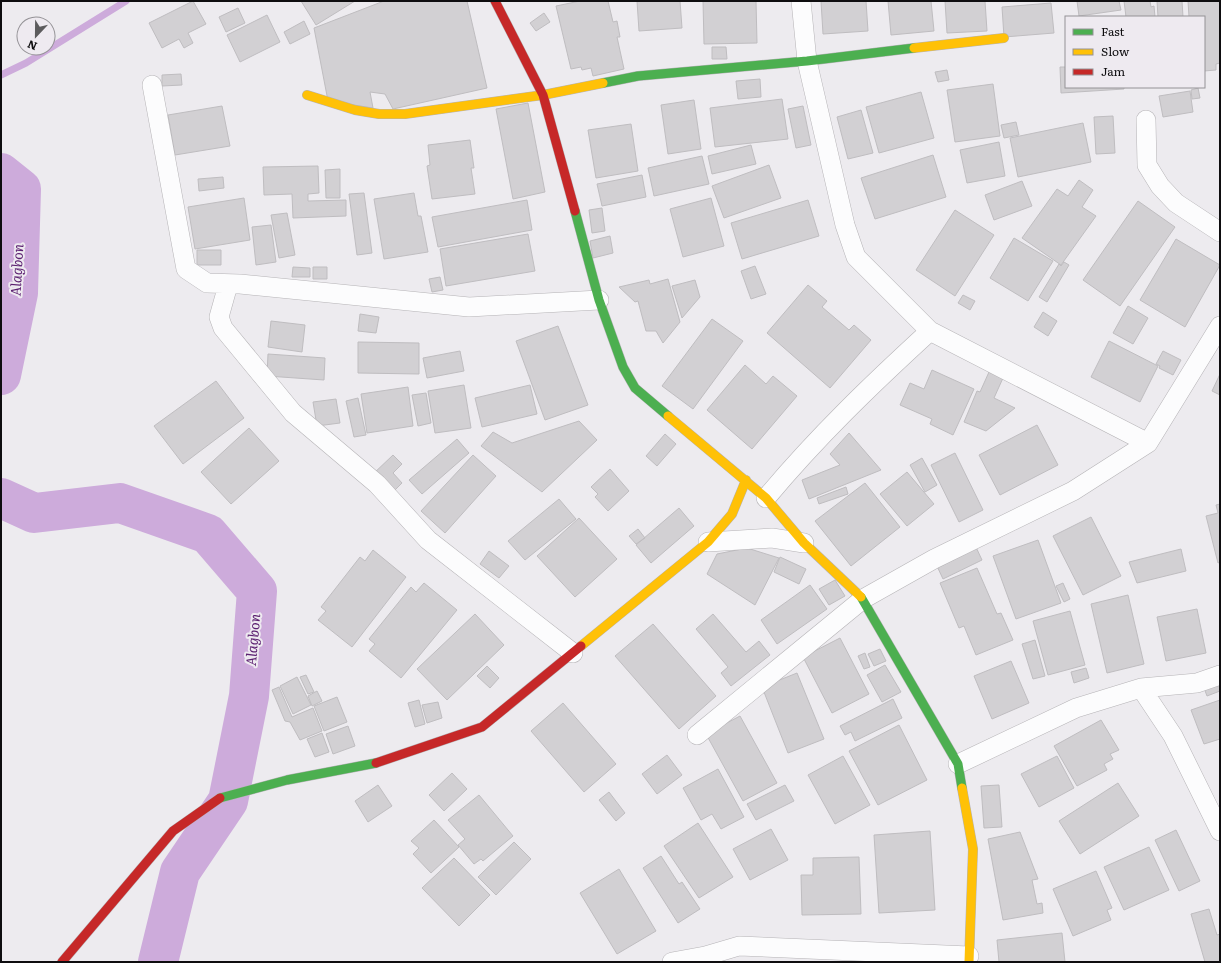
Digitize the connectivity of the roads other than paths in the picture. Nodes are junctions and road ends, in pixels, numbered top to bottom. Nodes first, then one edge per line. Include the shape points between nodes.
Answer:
1 (495, 1) edge
2 (800, 1) edge
3 (1004, 38) dead end
4 (807, 60) junction
5 (152, 85) dead end
6 (307, 95) dead end
7 (543, 95) junction
8 (1146, 120) dead end
9 (1220, 232) edge
10 (228, 285) junction
11 (599, 300) junction
12 (1219, 329) edge
13 (930, 331) junction
14 (1148, 443) junction
15 (746, 480) junction
16 (766, 498) junction
17 (708, 542) junction
18 (804, 543) junction
19 (863, 599) junction
20 (573, 653) junction
21 (1220, 675) edge
22 (1141, 688) junction
23 (697, 735) dead end
24 (958, 764) junction
25 (1220, 831) edge
26 (969, 959) edge
27 (62, 962) edge
28 (672, 962) edge

1 - 7 street
2 - 4 street
3 - 4 street
4 - 7 street via 638,76
4 - 13 street via 845,225 856,257
5 - 10 street via 186,269 207,283
6 - 7 street via 353,111 383,115
7 - 11 street
8 - 9 street via 1147,165 1160,186 1176,203
10 - 11 street via 240,284 469,307
10 - 20 street via 220,317 223,328 293,413 377,484 428,540
11 - 15 street via 623,367 635,388
12 - 14 street
13 - 14 street
13 - 16 street via 851,404
14 - 19 street via 1073,491 934,559
15 - 16 street
15 - 17 street via 740,503
16 - 18 street
17 - 18 street via 772,538
17 - 20 street
18 - 19 street
19 - 23 street
19 - 24 street
20 - 27 street via 482,727 380,762 287,780 217,800 173,831
21 - 22 street via 1197,683
22 - 24 street via 1076,708
22 - 25 street via 1174,736
24 - 26 street via 973,849
26 - 28 street via 739,946

